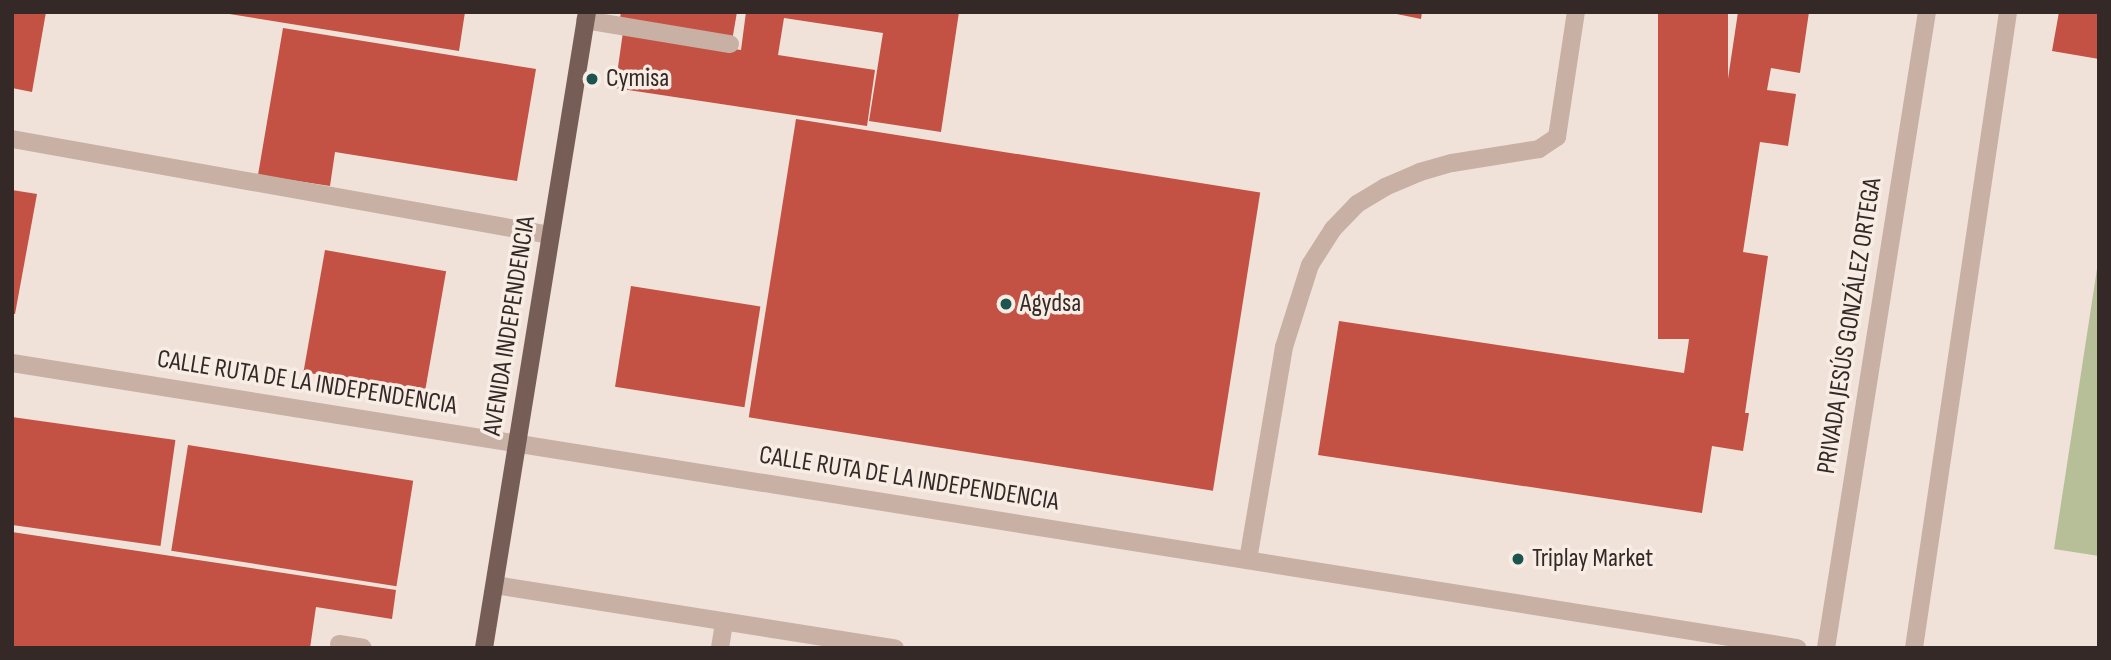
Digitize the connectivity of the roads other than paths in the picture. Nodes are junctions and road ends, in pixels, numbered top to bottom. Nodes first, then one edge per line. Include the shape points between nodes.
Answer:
1 (1576, 12) edge
2 (1927, 12) edge
3 (2008, 12) edge
4 (586, 16) edge
5 (730, 44) dead end
6 (12, 139) edge
7 (551, 235) junction
8 (12, 363) edge
9 (518, 444) junction
10 (1248, 560) junction
11 (495, 585) junction
12 (724, 622) junction
13 (339, 644) dead end
14 (854, 645) edge
15 (1794, 647) edge
16 (363, 648) edge
17 (484, 648) edge
18 (720, 648) edge
19 (895, 648) edge
20 (1826, 648) edge
21 (1914, 648) edge

1 - 10 street via 1560,127 1549,144 1452,163 1385,187 1357,204 1310,265 1284,347
2 - 20 street, PRIVADA JESÚS GONZÁLEZ ORTEGA
3 - 21 street
4 - 5 street
4 - 7 main road, AVENIDA INDEPENDENCIA
6 - 7 street
7 - 9 main road, AVENIDA INDEPENDENCIA
8 - 9 street, CALLE RUTA DE LA INDEPENDENCIA
9 - 10 street, CALLE RUTA DE LA INDEPENDENCIA
9 - 11 main road, AVENIDA INDEPENDENCIA
10 - 15 street, CALLE RUTA DE LA INDEPENDENCIA
11 - 12 street
11 - 17 main road, AVENIDA INDEPENDENCIA
12 - 14 street
12 - 18 street
13 - 16 street
14 - 19 street

